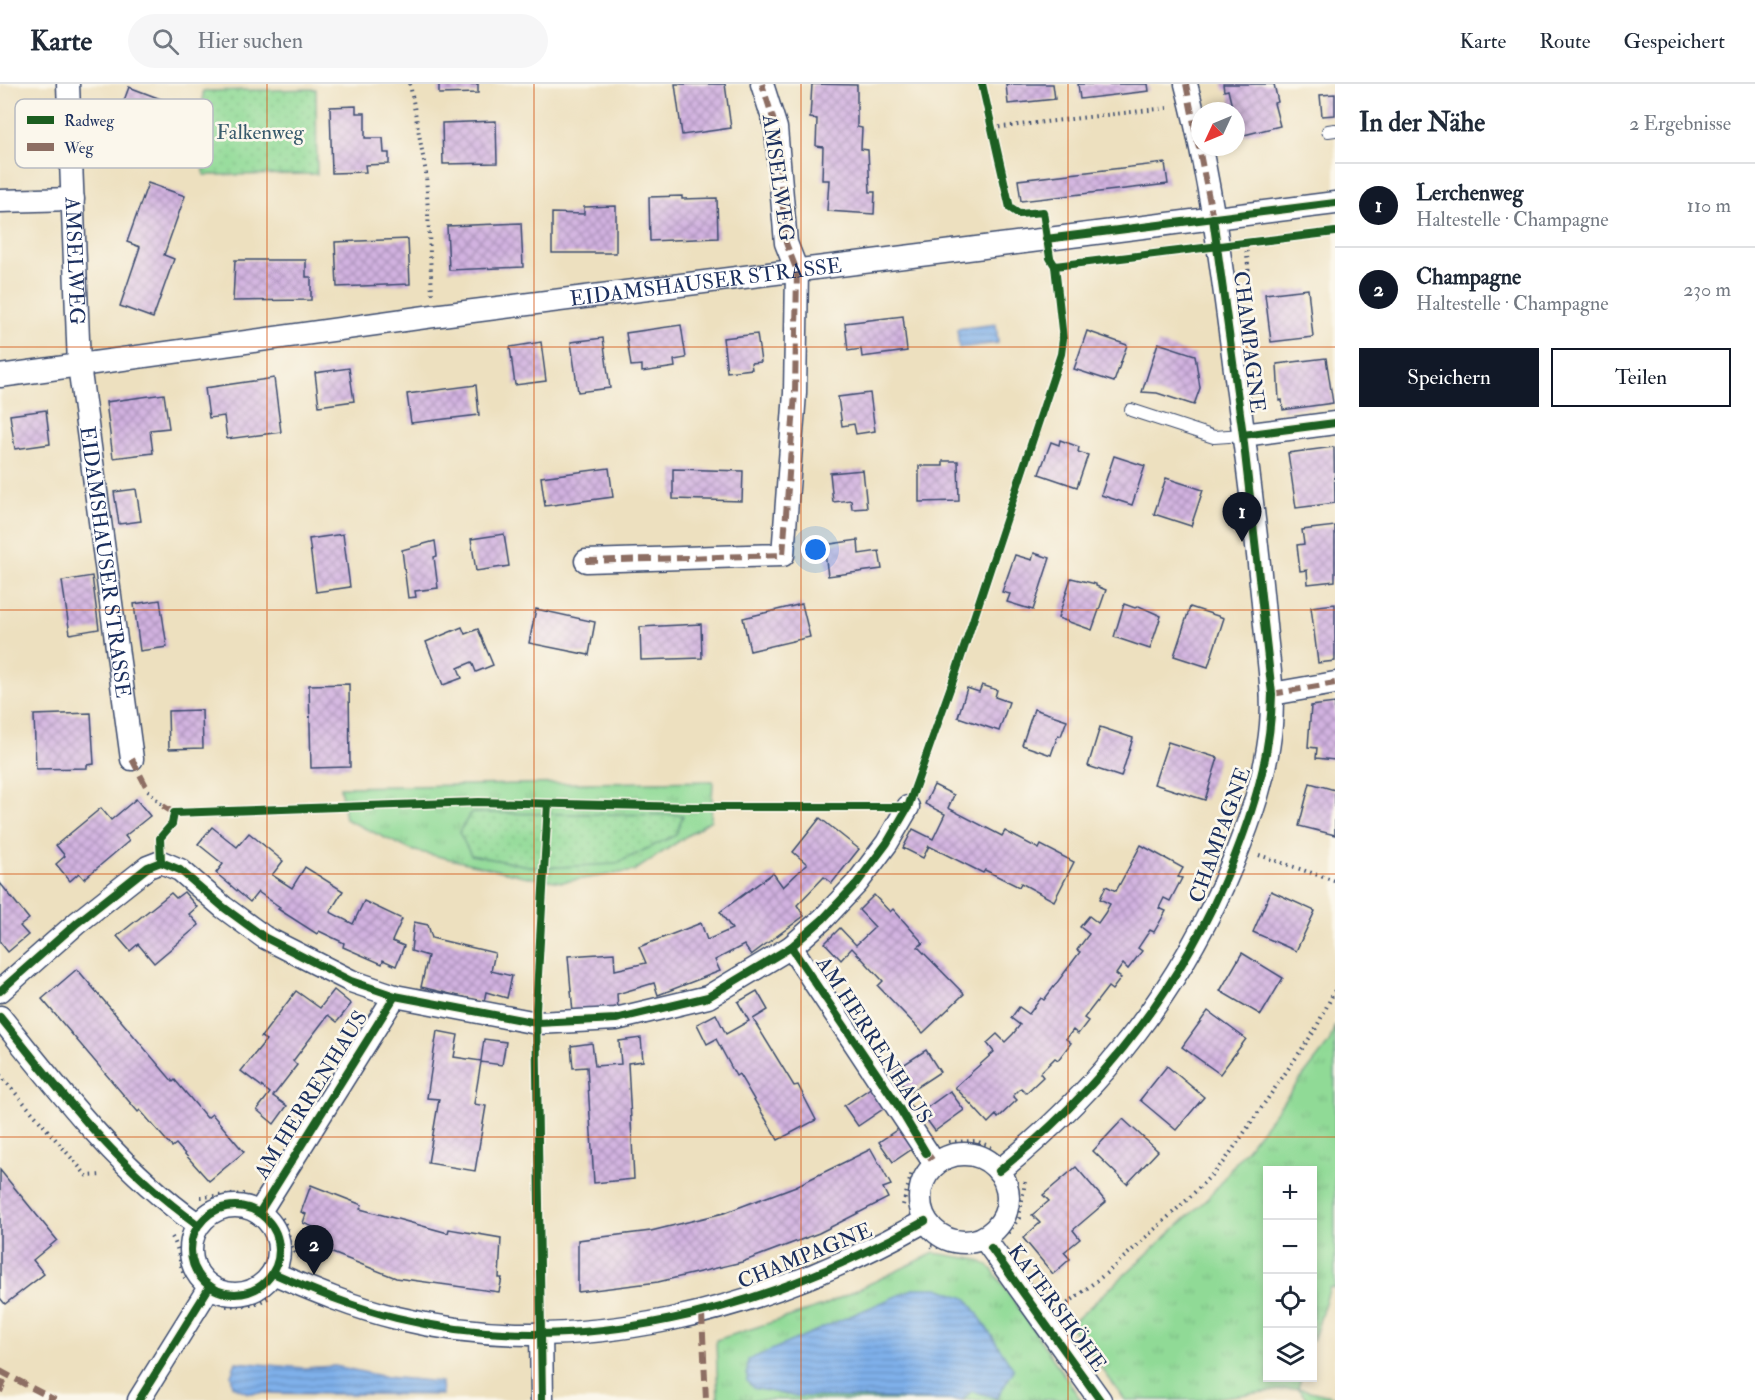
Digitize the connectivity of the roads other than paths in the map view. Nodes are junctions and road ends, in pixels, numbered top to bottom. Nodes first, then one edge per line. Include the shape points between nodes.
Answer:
1 (68, 84) edge
2 (762, 84) edge
3 (1189, 95) edge
4 (69, 99) edge
5 (72, 168) edge
6 (73, 199) junction
7 (0, 201) edge
8 (1335, 203) edge
9 (1213, 218) junction
10 (796, 271) junction
11 (80, 365) junction
12 (0, 376) edge
13 (1131, 411) dead end
14 (1335, 423) edge
15 (1243, 435) junction
16 (586, 561) dead end
17 (1335, 683) edge
18 (1272, 694) junction
19 (132, 759) dead end
20 (908, 807) road end
21 (791, 946) junction
22 (0, 991) edge
23 (395, 996) junction
24 (0, 1017) edge
25 (931, 1159) junction
26 (999, 1171) junction
27 (262, 1207) junction
28 (925, 1221) junction
29 (197, 1224) junction
30 (988, 1243) junction
31 (273, 1274) junction
32 (206, 1292) junction
33 (541, 1332) junction
34 (139, 1400) edge
35 (542, 1400) edge
36 (1100, 1400) edge

1 - 4 street, AMSELWEG
2 - 10 street, AMSELWEG via 776,128 786,243
3 - 9 street, CHAMPAGNE
5 - 6 street, AMSELWEG
6 - 7 street
6 - 11 street, AMSELWEG
8 - 9 street, EIDAMSHAUSER STRASSE
9 - 10 street, EIDAMSHAUSER STRASSE
9 - 15 street, CHAMPAGNE
10 - 11 street, EIDAMSHAUSER STRASSE
10 - 16 street, AMSELWEG via 795,393 783,555
11 - 12 street, EIDAMSHAUSER STRASSE
11 - 19 street, EIDAMSHAUSER STRASSE
13 - 15 lane via 1214,437
14 - 15 street, CHAMPAGNE
15 - 18 street, CHAMPAGNE
17 - 18 street
18 - 26 street, CHAMPAGNE via 1253,848 1140,1030 1103,1075 1046,1132
20 - 21 street, AM HERRENHAUS via 858,883
21 - 23 street, AM HERRENHAUS via 708,997 616,1019 537,1023
21 - 25 street, AM HERRENHAUS
22 - 23 street, AM HERRENHAUS via 86,916 148,867 161,862 180,870 264,937 351,981
23 - 27 street, AM HERRENHAUS
24 - 29 street via 134,1174
25 - 26 street via 966,1154 990,1162
25 - 28 street via 922,1183 920,1204
26 - 30 street via 1006,1184 1008,1202 1002,1222
27 - 29 street via 216,1209
27 - 31 street via 279,1246
28 - 30 street via 936,1233 958,1242
28 - 33 street, CHAMPAGNE via 846,1263 792,1286 722,1308 639,1325
29 - 32 street via 190,1252
30 - 36 street, KATERSHÖHE
31 - 32 street via 245,1294
31 - 33 street, CHAMPAGNE via 396,1318 495,1331
32 - 34 street
33 - 35 street

